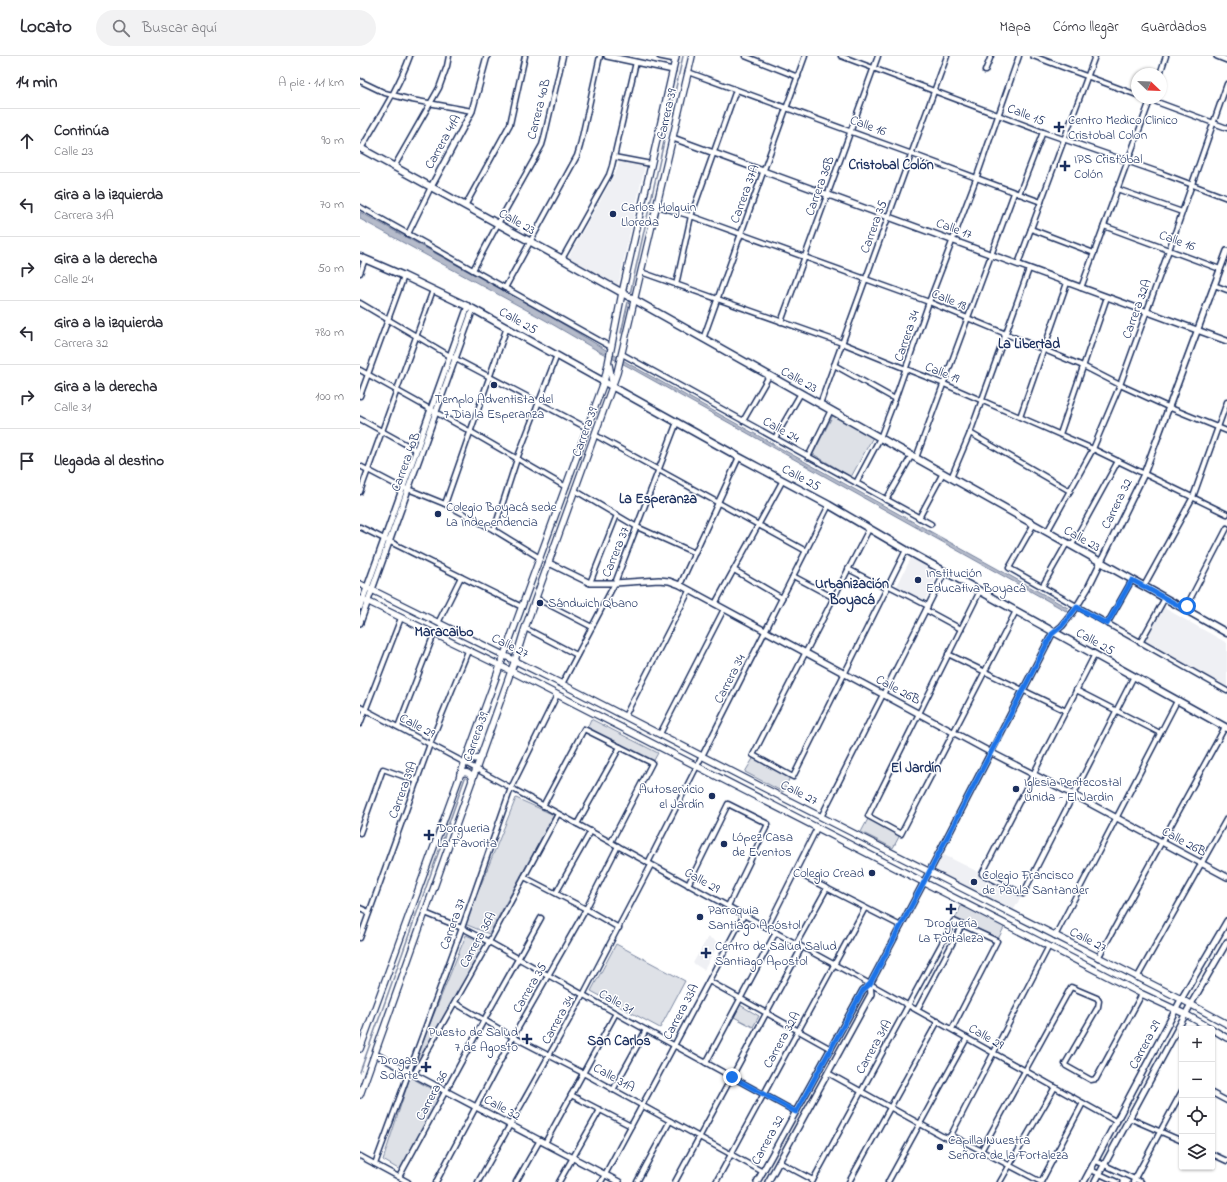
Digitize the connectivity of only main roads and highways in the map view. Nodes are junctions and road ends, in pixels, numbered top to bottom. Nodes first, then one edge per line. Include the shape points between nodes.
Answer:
1 (692, 56) edge
2 (675, 58) edge
3 (360, 149) edge
4 (362, 258) edge
5 (623, 294) junction
6 (633, 300) junction
7 (609, 361) junction
8 (604, 382) junction
9 (613, 387) junction
10 (360, 584) edge
11 (363, 600) edge
12 (1227, 633) edge
13 (504, 655) junction
14 (515, 660) junction
15 (500, 666) junction
16 (511, 671) junction
17 (1226, 728) edge
18 (469, 751) junction
19 (481, 757) junction
20 (460, 774) junction
21 (472, 780) junction
22 (1227, 1024) edge
23 (1205, 1026) edge
24 (1215, 1032) edge
25 (1227, 1038) edge
26 (360, 1049) edge
27 (360, 1095) edge

1 - 6 main road, Carrera 39
2 - 5 main road, Carrera 39
3 - 5 main road, Calle 23
4 - 8 main road, Calle 25 via 471,307
5 - 6 main road, Calle 23
5 - 7 main road, Carrera 39
6 - 9 main road, Carrera 39
6 - 12 main road, Calle 23
7 - 8 main road, Carrera 39
7 - 9 main road, Carrera 39
8 - 9 main road, Calle 25
8 - 13 main road, Carrera 39
9 - 14 main road, Carrera 39
9 - 17 main road, Calle 25 via 739,458 830,505
10 - 13 main road, Calle 27
11 - 15 main road, Calle 27
13 - 14 main road, Calle 27
13 - 15 main road, Carrera 39
14 - 16 main road, Carrera 39
14 - 22 main road, Calle 27
15 - 16 main road, Calle 27
15 - 18 main road, Carrera 39
16 - 19 main road, Carrera 39
16 - 23 main road, Calle 27
18 - 19 main road via 473,758
18 - 20 main road, Carrera 39
19 - 21 main road, Carrera 39
20 - 21 main road via 467,773
20 - 26 main road, Carrera 39
21 - 27 main road, Carrera 39
24 - 25 main road, Calle 27

